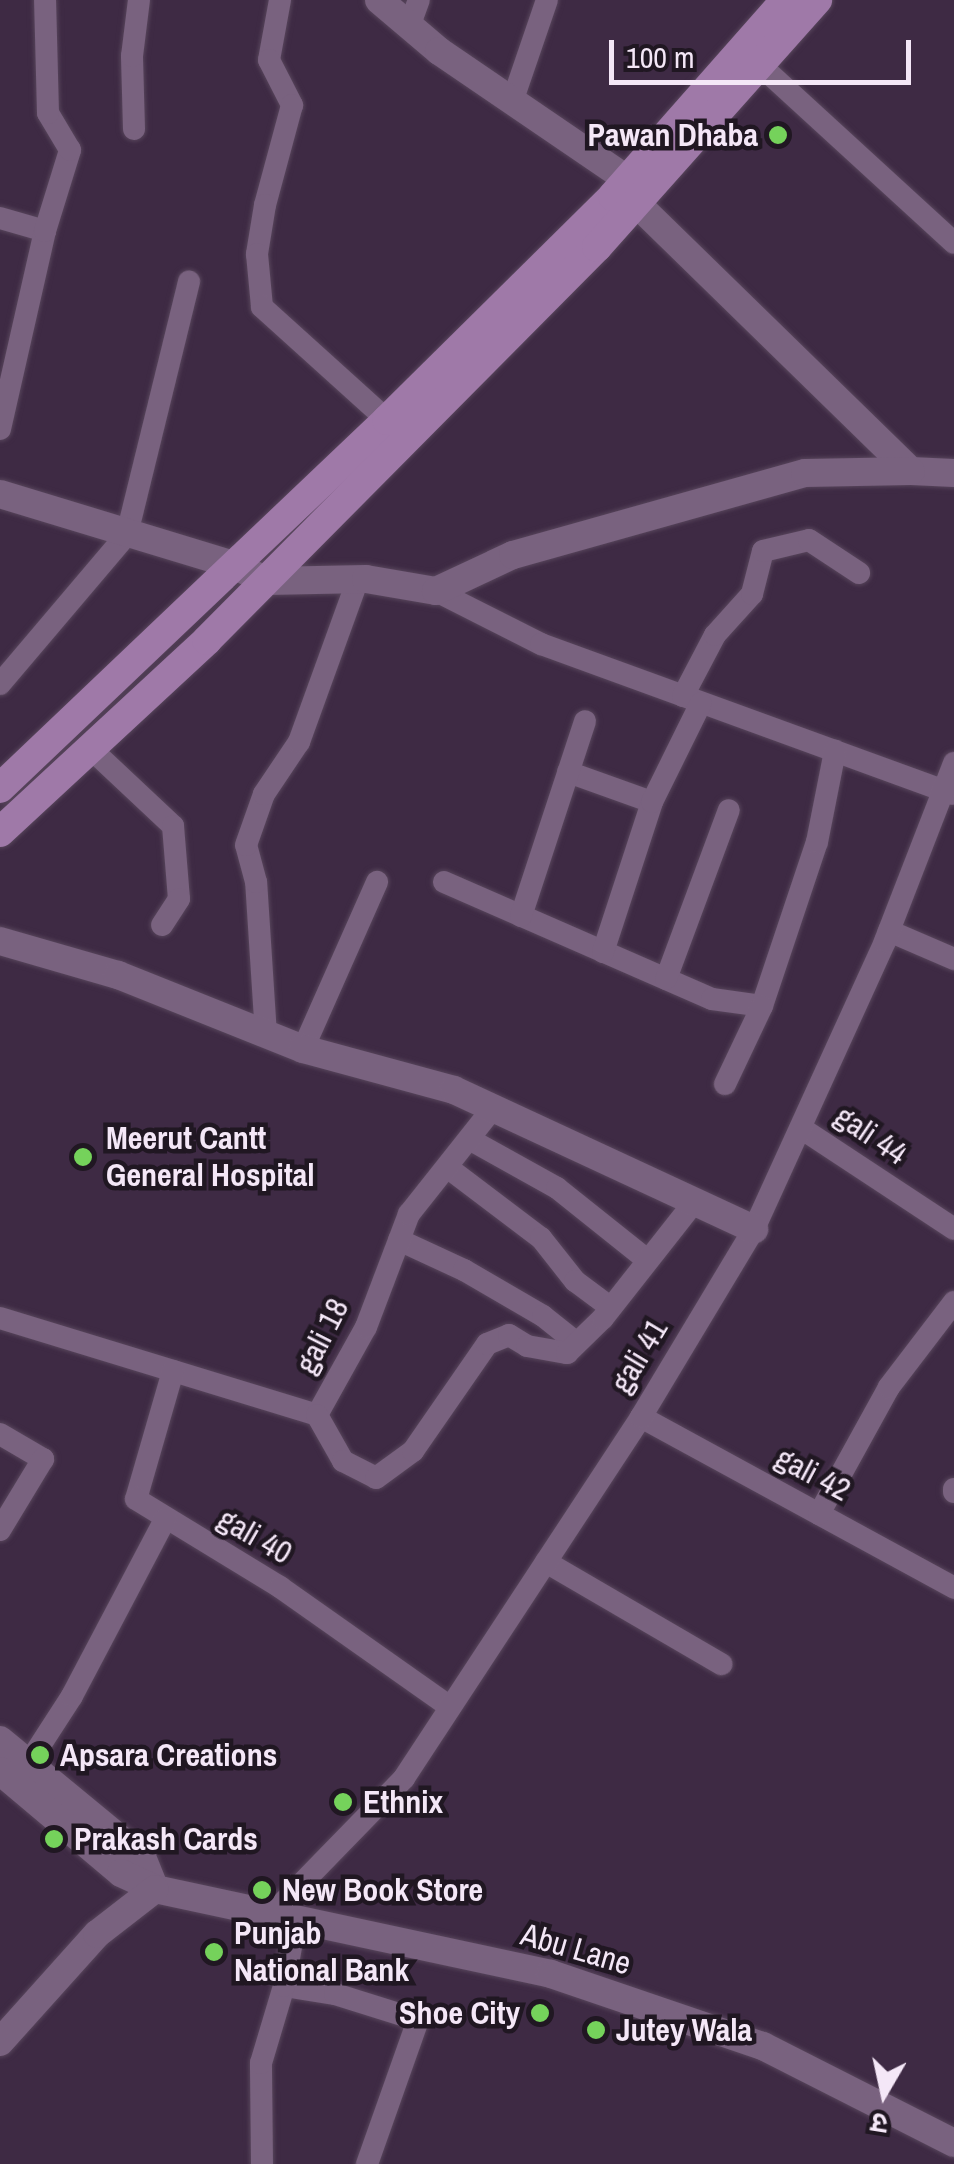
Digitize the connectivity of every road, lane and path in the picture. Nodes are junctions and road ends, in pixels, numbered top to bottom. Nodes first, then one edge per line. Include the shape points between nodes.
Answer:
1 (46, 0) edge
2 (139, 0) edge
3 (280, 0) edge
4 (379, 0) edge
5 (419, 0) edge
6 (547, 0) edge
7 (786, 0) edge
8 (817, 0) edge
9 (409, 27) junction
10 (760, 65) junction
11 (512, 102) junction
12 (134, 130) dead end
13 (632, 191) junction
14 (0, 218) edge
15 (45, 232) junction
16 (954, 243) edge
17 (189, 281) dead end
18 (387, 420) junction
19 (0, 430) edge
20 (911, 471) junction
21 (954, 474) edge
22 (0, 494) edge
23 (127, 534) junction
24 (233, 565) junction
25 (859, 573) dead end
26 (358, 579) junction
27 (268, 581) junction
28 (436, 591) junction
29 (0, 684) edge
30 (692, 700) junction
31 (585, 721) dead end
32 (90, 748) junction
33 (836, 752) junction
34 (954, 763) edge
35 (568, 772) junction
36 (0, 788) edge
37 (948, 793) edge
38 (652, 802) junction
39 (729, 810) dead end
40 (0, 832) edge
41 (378, 882) dead end
42 (444, 882) dead end
43 (521, 916) junction
44 (162, 926) dead end
45 (889, 932) junction
46 (0, 940) edge
47 (603, 952) junction
48 (954, 960) edge
49 (666, 979) junction
50 (762, 1006) junction
51 (266, 1036) junction
52 (302, 1049) junction
53 (725, 1084) dead end
54 (494, 1108) junction
55 (802, 1128) junction
56 (469, 1139) junction
57 (446, 1167) junction
58 (694, 1201) junction
59 (754, 1228) junction
60 (954, 1229) edge
61 (399, 1240) junction
62 (646, 1259) junction
63 (954, 1302) edge
64 (610, 1307) junction
65 (0, 1318) edge
66 (577, 1343) junction
67 (173, 1371) junction
68 (317, 1415) junction
69 (640, 1418) junction
70 (0, 1434) edge
71 (819, 1514) junction
72 (166, 1518) junction
73 (0, 1530) edge
74 (546, 1562) junction
75 (954, 1588) edge
76 (721, 1664) dead end
77 (450, 1707) junction
78 (0, 1740) edge
79 (28, 1764) junction
80 (0, 1771) edge
81 (155, 1889) junction
82 (284, 1917) junction
83 (284, 1986) junction
84 (0, 2042) edge
85 (954, 2143) edge
86 (262, 2164) edge
87 (366, 2164) edge

1 - 15 street via 48,113 70,150
2 - 12 street
3 - 18 street via 269,60 292,105 265,204 258,254 262,308
4 - 9 street
5 - 9 street
6 - 11 street
7 - 13 main road
8 - 10 main road
9 - 11 street
10 - 13 main road
10 - 16 street
11 - 13 street
13 - 18 main road
13 - 20 street
13 - 27 main road via 597,246
14 - 15 street
15 - 19 street
17 - 23 street
18 - 24 main road
20 - 21 street
20 - 28 street via 805,473 513,555
22 - 23 street
23 - 24 street
23 - 29 street
24 - 27 street
24 - 36 main road
25 - 30 street via 809,540 763,551 752,594 715,635
26 - 27 street
26 - 28 street
26 - 51 street via 299,742 264,794 246,845 256,882
27 - 32 main road
28 - 30 street via 541,644
30 - 33 street
30 - 38 street
31 - 35 street
32 - 40 main road
32 - 44 street via 172,826 180,899
33 - 37 street
33 - 50 street via 817,842
34 - 37 street, gali 41
35 - 38 street
35 - 43 street
37 - 45 street, gali 41
38 - 47 street
39 - 49 street
41 - 52 street
42 - 43 street
43 - 47 street
45 - 48 street
45 - 55 street, gali 41
46 - 51 street via 118,975
47 - 49 street
49 - 50 street via 712,999
50 - 53 street
51 - 52 street
52 - 54 street via 454,1090
54 - 56 street, gali 18
54 - 58 street
55 - 59 street, gali 41
55 - 60 street, gali 44
56 - 57 street, gali 18
56 - 62 street via 557,1188
57 - 61 street, gali 18
57 - 64 street via 542,1238 575,1281
58 - 59 street
58 - 62 street
59 - 69 street, gali 41
61 - 66 street via 464,1270
61 - 68 street, gali 18 via 366,1328
62 - 64 street
63 - 71 street via 890,1387
64 - 66 street
65 - 67 street, gali 18
66 - 68 street via 567,1353 527,1346 509,1335 487,1344 413,1451 376,1478 343,1462
67 - 68 street, gali 18
67 - 72 street, gali 40 via 136,1499
69 - 71 street, gali 42
69 - 74 street, gali 41
70 - 73 street via 43,1459
71 - 75 street, gali 42
72 - 77 street, gali 40
72 - 79 street via 72,1696
74 - 76 street
74 - 77 street, gali 41
77 - 82 street, gali 41 via 404,1778
78 - 79 street
79 - 81 street via 142,1857
80 - 81 street, Abu Lane via 121,1873
81 - 82 street, Abu Lane
81 - 84 street via 97,1934
82 - 83 street
82 - 85 street, Abu Lane via 551,1974 764,2046
83 - 86 street via 260,2063
83 - 87 street via 418,2020

